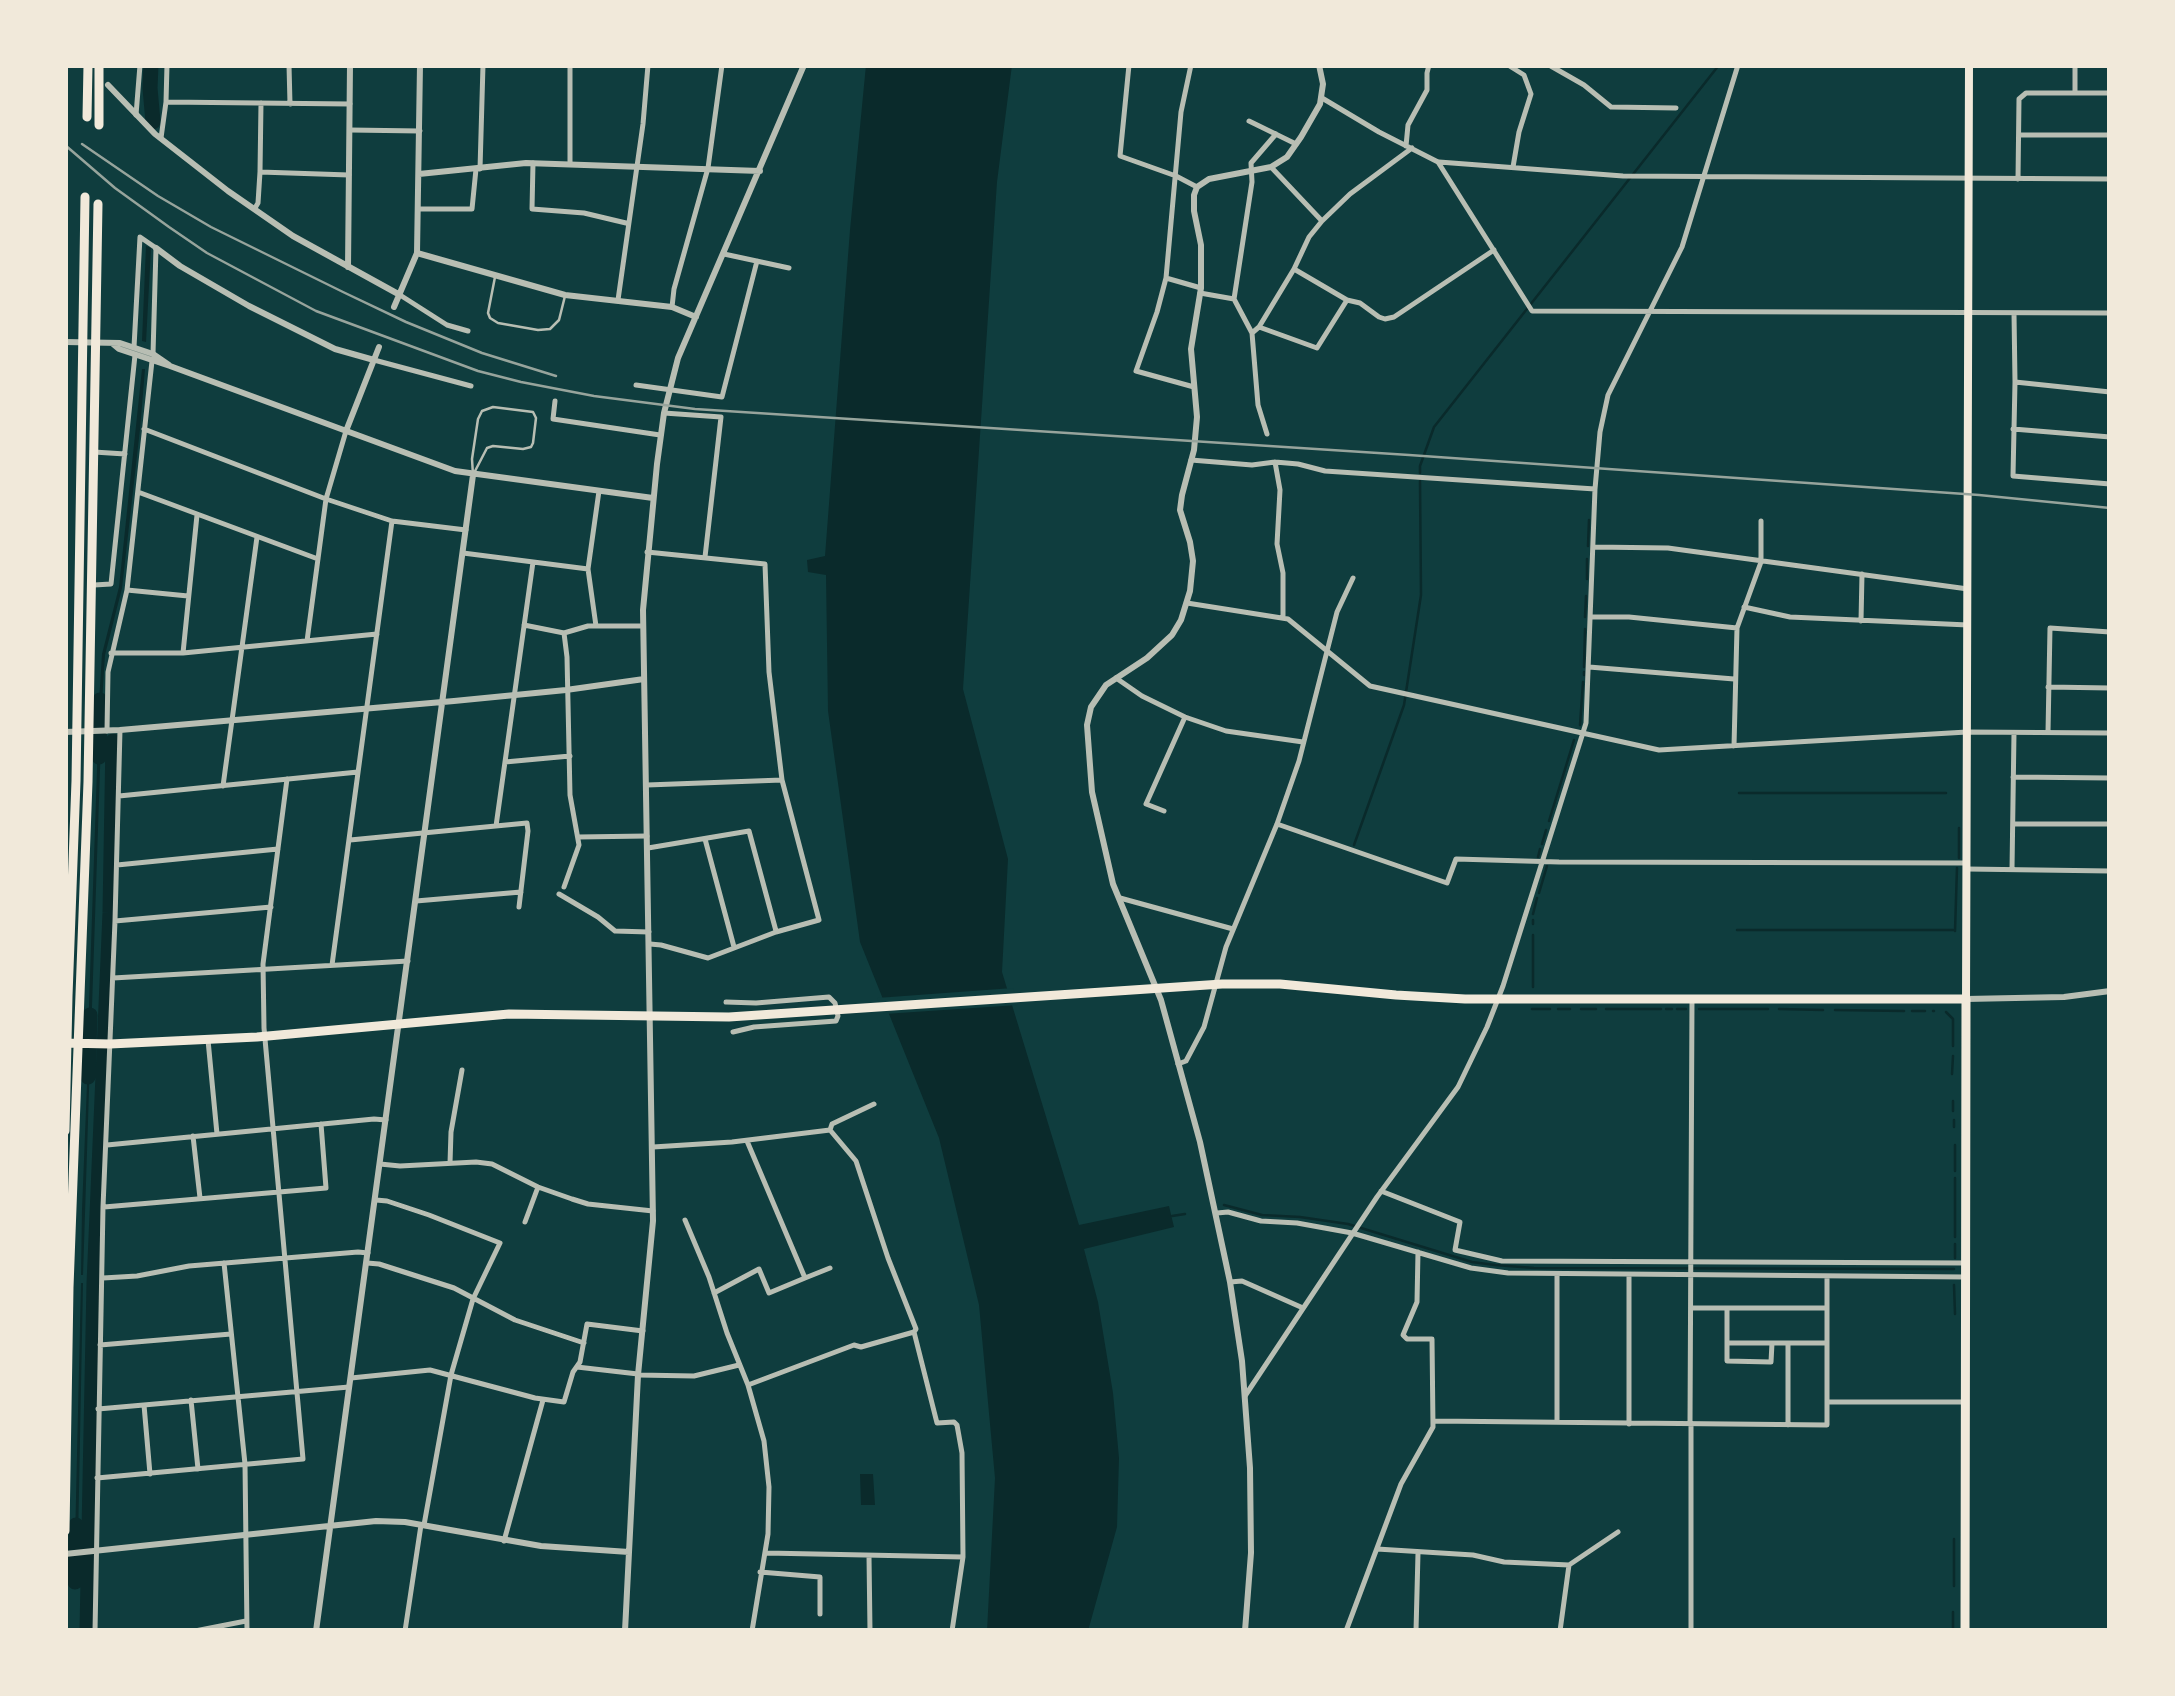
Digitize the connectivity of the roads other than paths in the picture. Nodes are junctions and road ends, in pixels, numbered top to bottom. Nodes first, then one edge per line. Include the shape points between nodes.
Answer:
1 (88, 65) edge
2 (99, 65) edge
3 (140, 65) edge
4 (167, 65) edge
5 (289, 65) edge
6 (350, 65) edge
7 (420, 65) edge
8 (482, 65) edge
9 (570, 65) edge
10 (648, 65) edge
11 (722, 65) edge
12 (804, 65) edge
13 (1129, 65) edge
14 (1191, 65) edge
15 (1320, 65) edge
16 (1430, 65) edge
17 (1508, 65) edge
18 (1528, 65) edge
19 (1549, 65) edge
20 (1738, 65) edge
21 (1969, 65) edge
22 (2076, 65) edge
23 (1524, 75) junction
24 (108, 86) dead end
25 (2075, 92) junction
26 (2110, 93) edge
27 (1322, 98) junction
28 (166, 102) junction
29 (261, 103) junction
30 (290, 104) junction
31 (350, 104) junction
32 (1676, 108) dead end
33 (136, 116) junction
34 (87, 117) dead end
35 (1249, 121) dead end
36 (99, 124) dead end
37 (350, 130) junction
38 (420, 131) junction
39 (1276, 134) junction
40 (2110, 134) edge
41 (2019, 135) junction
42 (161, 139) junction
43 (1296, 145) junction
44 (1409, 147) junction
45 (1438, 162) junction
46 (533, 163) junction
47 (570, 164) junction
48 (636, 166) junction
49 (1271, 167) junction
50 (1512, 167) junction
51 (708, 168) junction
52 (478, 169) junction
53 (760, 171) junction
54 (1251, 171) junction
55 (260, 172) junction
56 (419, 174) junction
57 (349, 175) junction
58 (1176, 176) junction
59 (1705, 177) junction
60 (1968, 178) junction
61 (2018, 179) junction
62 (2110, 179) edge
63 (1197, 187) junction
64 (85, 197) dead end
65 (98, 204) dead end
66 (254, 208) junction
67 (419, 209) junction
68 (1322, 221) junction
69 (628, 223) junction
70 (156, 248) junction
71 (1494, 250) junction
72 (417, 253) junction
73 (724, 254) junction
74 (757, 261) junction
75 (348, 267) junction
76 (789, 268) dead end
77 (1294, 269) junction
78 (496, 276) junction
79 (1166, 278) junction
80 (1201, 290) junction
81 (400, 295) junction
82 (565, 295) junction
83 (1234, 299) junction
84 (1347, 300) junction
85 (618, 302) junction
86 (394, 307) dead end
87 (672, 307) junction
88 (1652, 311) junction
89 (1968, 313) junction
90 (2014, 313) junction
91 (2110, 313) edge
92 (696, 316) junction
93 (1259, 328) junction
94 (468, 331) dead end
95 (1252, 333) junction
96 (65, 342) edge
97 (83, 342) junction
98 (96, 342) junction
99 (379, 347) dead end
100 (135, 352) junction
101 (152, 358) junction
102 (374, 360) junction
103 (2015, 382) junction
104 (636, 385) dead end
105 (471, 386) dead end
106 (1194, 387) junction
107 (669, 391) junction
108 (2110, 392) edge
109 (555, 401) dead end
110 (664, 412) junction
111 (144, 429) junction
112 (2013, 429) junction
113 (346, 431) junction
114 (1267, 434) dead end
115 (660, 435) junction
116 (2110, 437) edge
117 (94, 452) junction
118 (125, 454) junction
119 (1191, 460) junction
120 (1275, 462) junction
121 (473, 475) junction
122 (2110, 484) edge
123 (1596, 489) junction
124 (599, 491) junction
125 (138, 492) junction
126 (653, 498) junction
127 (326, 499) junction
128 (197, 514) junction
129 (392, 521) junction
130 (1761, 521) dead end
131 (466, 530) junction
132 (257, 537) junction
133 (1594, 548) junction
134 (647, 552) junction
135 (463, 553) junction
136 (704, 558) junction
137 (318, 559) junction
138 (532, 562) junction
139 (1760, 562) junction
140 (588, 569) junction
141 (1862, 574) junction
142 (1354, 578) dead end
143 (90, 585) junction
144 (1968, 589) junction
145 (128, 590) junction
146 (188, 596) junction
147 (1187, 603) junction
148 (1744, 607) junction
149 (1592, 617) junction
150 (1283, 618) junction
151 (1861, 621) junction
152 (524, 626) junction
153 (596, 626) junction
154 (643, 626) junction
155 (1968, 626) junction
156 (1736, 628) junction
157 (2110, 632) edge
158 (564, 633) junction
159 (377, 634) junction
160 (307, 641) junction
161 (242, 647) junction
162 (1326, 650) junction
163 (111, 653) junction
164 (182, 653) junction
165 (1589, 668) junction
166 (1116, 678) junction
167 (644, 679) junction
168 (1734, 679) junction
169 (2048, 687) junction
170 (2110, 688) edge
171 (566, 690) junction
172 (514, 695) junction
173 (443, 702) junction
174 (366, 708) junction
175 (1184, 718) junction
176 (232, 720) junction
177 (120, 730) junction
178 (95, 731) junction
179 (65, 732) edge
180 (1967, 732) junction
181 (2014, 732) junction
182 (2048, 732) junction
183 (1584, 733) junction
184 (2110, 733) edge
185 (1303, 742) junction
186 (1734, 746) junction
187 (570, 756) junction
188 (506, 762) junction
189 (358, 772) junction
190 (2014, 777) junction
191 (2110, 778) edge
192 (288, 779) junction
193 (782, 780) junction
194 (647, 785) junction
195 (223, 786) junction
196 (118, 796) junction
197 (1164, 812) dead end
198 (1278, 824) junction
199 (2013, 824) junction
200 (2110, 824) edge
201 (496, 826) junction
202 (424, 834) junction
203 (647, 836) junction
204 (578, 837) junction
205 (350, 840) junction
206 (704, 840) junction
207 (648, 848) junction
208 (278, 849) junction
209 (1543, 861) junction
210 (117, 866) junction
211 (1968, 866) junction
212 (2012, 869) junction
213 (69, 870) edge
214 (2110, 871) edge
215 (564, 887) dead end
216 (522, 892) junction
217 (559, 894) dead end
218 (1118, 897) junction
219 (416, 901) junction
220 (272, 907) junction
221 (520, 907) dead end
222 (115, 921) junction
223 (1233, 930) junction
224 (649, 932) junction
225 (776, 932) junction
226 (650, 944) junction
227 (734, 946) junction
228 (408, 960) junction
229 (332, 965) junction
230 (263, 968) junction
231 (113, 978) junction
232 (2110, 991) edge
233 (66, 996) edge
234 (1498, 999) junction
235 (1692, 999) junction
236 (1966, 999) junction
237 (726, 1002) dead end
238 (651, 1015) junction
239 (399, 1024) junction
240 (733, 1032) dead end
241 (264, 1036) junction
242 (208, 1040) junction
243 (74, 1044) edge
244 (109, 1044) junction
245 (1178, 1064) junction
246 (66, 1067) edge
247 (462, 1070) dead end
248 (874, 1104) dead end
249 (386, 1120) junction
250 (321, 1124) junction
251 (273, 1128) junction
252 (830, 1130) junction
253 (65, 1132) edge
254 (217, 1134) junction
255 (192, 1136) junction
256 (747, 1141) junction
257 (107, 1144) junction
258 (653, 1147) junction
259 (450, 1163) junction
260 (380, 1164) junction
261 (538, 1187) junction
262 (1382, 1191) junction
263 (280, 1192) junction
264 (200, 1198) junction
265 (376, 1200) junction
266 (104, 1207) junction
267 (654, 1211) junction
268 (1217, 1214) junction
269 (685, 1220) dead end
270 (526, 1222) dead end
271 (1353, 1232) junction
272 (1418, 1252) junction
273 (368, 1254) junction
274 (285, 1258) junction
275 (224, 1263) junction
276 (367, 1263) junction
277 (1966, 1263) junction
278 (830, 1268) dead end
279 (1691, 1269) junction
280 (1557, 1275) junction
281 (1629, 1275) junction
282 (1827, 1276) junction
283 (1966, 1277) junction
284 (102, 1278) junction
285 (805, 1278) junction
286 (1230, 1282) junction
287 (714, 1293) junction
288 (474, 1299) junction
289 (1304, 1308) junction
290 (1690, 1308) junction
291 (1726, 1308) junction
292 (1827, 1308) junction
293 (643, 1330) junction
294 (914, 1332) junction
295 (232, 1334) junction
296 (584, 1343) junction
297 (1727, 1343) junction
298 (1772, 1343) junction
299 (1788, 1343) junction
300 (1827, 1343) junction
301 (100, 1345) junction
302 (738, 1365) junction
303 (577, 1367) junction
304 (638, 1374) junction
305 (451, 1375) junction
306 (351, 1378) junction
307 (748, 1385) junction
308 (350, 1388) junction
309 (297, 1391) junction
310 (238, 1396) junction
311 (1245, 1396) junction
312 (192, 1400) junction
313 (543, 1400) junction
314 (1828, 1402) junction
315 (1965, 1402) junction
316 (144, 1404) junction
317 (98, 1408) junction
318 (1432, 1421) junction
319 (1557, 1424) junction
320 (1629, 1424) junction
321 (1690, 1424) junction
322 (1788, 1424) junction
323 (245, 1464) junction
324 (198, 1470) junction
325 (150, 1474) junction
326 (96, 1478) junction
327 (330, 1525) junction
328 (422, 1525) junction
329 (65, 1532) edge
330 (1618, 1532) dead end
331 (246, 1534) junction
332 (504, 1540) junction
333 (1377, 1550) junction
334 (96, 1551) junction
335 (629, 1552) junction
336 (68, 1553) edge
337 (765, 1553) junction
338 (1418, 1553) junction
339 (869, 1556) junction
340 (963, 1557) junction
341 (1569, 1565) junction
342 (760, 1572) junction
343 (820, 1614) dead end
344 (247, 1621) junction
345 (95, 1631) edge
346 (195, 1631) edge
347 (247, 1631) edge
348 (316, 1631) edge
349 (405, 1631) edge
350 (626, 1631) edge
351 (752, 1631) edge
352 (870, 1631) edge
353 (952, 1631) edge
354 (1246, 1631) edge
355 (1346, 1631) edge
356 (1416, 1631) edge
357 (1560, 1631) edge
358 (1691, 1631) edge
359 (1965, 1631) edge

1 - 34 main road
2 - 36 main road
3 - 33 street
4 - 28 street
5 - 30 street
6 - 31 street
7 - 38 street
8 - 52 street
9 - 47 street
10 - 48 street
11 - 51 street
12 - 53 street
13 - 58 street via 1120,156
14 - 58 street
15 - 27 street
16 - 44 street via 1427,90 1408,126
17 - 23 street
18 - 23 street
19 - 32 street via 1612,107
20 - 59 street
21 - 60 main road
22 - 25 street
23 - 50 street via 1530,102
24 - 33 street
25 - 26 street
25 - 41 street via 2026,93 2019,99
27 - 43 street
27 - 44 street
28 - 29 street
28 - 42 street
29 - 30 street
29 - 55 street
30 - 31 street
31 - 37 street
33 - 42 street
35 - 39 street
37 - 38 street
37 - 57 street
38 - 56 street
39 - 43 street
39 - 54 street
40 - 41 street
41 - 61 street
42 - 66 street
43 - 49 street
44 - 45 street
44 - 68 street
45 - 50 street
45 - 71 street
46 - 47 street
46 - 52 street
46 - 69 street via 532,209
47 - 48 street
48 - 51 street
48 - 69 street
49 - 54 street
49 - 68 street
50 - 59 street
51 - 53 street
51 - 87 street
52 - 56 street
52 - 67 street via 472,209
53 - 73 street
54 - 63 street
54 - 83 street
55 - 57 street
55 - 66 street
56 - 67 street
57 - 75 street
58 - 63 street
58 - 79 street
59 - 60 street
59 - 88 street
60 - 61 street
60 - 89 main road
61 - 62 street
63 - 80 street
64 - 97 main road
65 - 98 main road
66 - 75 street
67 - 72 street
68 - 77 street
69 - 85 street
70 - 100 street via 140,237
70 - 101 street
70 - 102 street via 249,306 335,349
71 - 84 street via 1394,316 1379,317
71 - 88 street via 1532,311
72 - 78 street
72 - 81 street
73 - 74 street
73 - 92 street
74 - 76 street
74 - 107 street via 722,397
75 - 81 street
77 - 84 street
77 - 93 street
78 - 82 street
78 - 82 lane via 488,314 498,323 550,329
79 - 80 street
79 - 106 street via 1136,370
80 - 83 street
80 - 106 street via 1191,349
81 - 86 street
81 - 94 street
82 - 85 street
83 - 95 street
84 - 93 street via 1317,348
85 - 87 street
87 - 92 street
88 - 89 street
88 - 123 street via 1608,395
89 - 90 street
89 - 144 main road
90 - 91 street
90 - 103 street
92 - 107 street
93 - 95 street
95 - 114 street
96 - 97 street
97 - 98 street
97 - 178 main road
98 - 100 street
98 - 117 main road
99 - 102 street
100 - 101 street
100 - 118 street
101 - 111 street
101 - 113 street
102 - 105 street
102 - 113 street
103 - 108 street
103 - 112 street
104 - 107 street
106 - 119 street
107 - 110 street
109 - 115 street via 553,419
110 - 115 street
110 - 136 street via 721,417
111 - 125 street
111 - 127 street
112 - 116 street
112 - 122 street via 2013,476
113 - 121 street
113 - 127 street
115 - 126 street
117 - 118 street
117 - 143 main road
118 - 143 street via 110,584
119 - 120 street
119 - 147 street via 1180,510 1193,561
120 - 123 street
120 - 150 street
121 - 121 lane via 482,411 533,412 531,446 487,448
121 - 124 street
121 - 131 street
123 - 133 street
124 - 126 street
124 - 140 street
125 - 128 street
125 - 145 street
126 - 134 street
127 - 129 street
127 - 137 street
128 - 132 street
128 - 146 street
129 - 131 street
129 - 159 street
130 - 139 street
131 - 135 street
132 - 137 street
132 - 161 street
133 - 139 street via 1668,548
133 - 149 street
134 - 136 street
134 - 154 street
135 - 138 street
135 - 173 street
136 - 193 street via 765,564
137 - 160 street
138 - 140 street
138 - 152 street
139 - 141 street
139 - 148 street
140 - 153 street
141 - 144 street
141 - 151 street
142 - 162 street
143 - 178 main road
144 - 155 main road
145 - 146 street
145 - 163 street
146 - 164 street
147 - 150 street
147 - 166 street via 1162,646
148 - 151 street
148 - 156 street
149 - 156 street
149 - 165 street
150 - 162 street
151 - 155 street
152 - 158 street
152 - 172 street
153 - 154 street
153 - 158 street
154 - 167 street
155 - 180 main road
156 - 168 street
157 - 169 street via 2050,628
158 - 171 street
159 - 160 street
159 - 174 street
160 - 161 street
161 - 164 street
161 - 176 street
162 - 183 street via 1370,686
162 - 185 street
163 - 164 street
163 - 178 street
165 - 168 street
165 - 183 street
166 - 175 street
166 - 218 street via 1097,696 1087,725 1092,792
167 - 171 street
167 - 194 street
168 - 186 street
169 - 170 street
169 - 182 street
171 - 172 street
171 - 187 street
172 - 173 street
172 - 188 street
173 - 174 street
173 - 202 street
174 - 176 street
174 - 189 street
175 - 185 street
175 - 197 street via 1146,804
176 - 177 street
176 - 195 street
177 - 178 street
177 - 196 street
178 - 179 street
178 - 213 main road
178 - 243 main road
180 - 181 street
180 - 186 street
180 - 211 main road
181 - 182 street
181 - 190 street
182 - 184 street
183 - 186 street via 1659,750
183 - 209 street
185 - 198 street
187 - 188 street
187 - 204 street
188 - 201 street
189 - 192 street
189 - 205 street
190 - 191 street
190 - 199 street
192 - 195 street
192 - 208 street
193 - 194 street
193 - 225 street via 819,920
194 - 203 street
195 - 196 street
196 - 210 street
198 - 209 street via 1447,883 1456,859
198 - 223 street
199 - 200 street
199 - 212 street
201 - 202 street
201 - 216 street via 527,823
202 - 205 street
202 - 219 street
203 - 204 street
203 - 207 street
204 - 215 street
205 - 229 street
206 - 207 street
206 - 225 street via 748,831
206 - 227 street
207 - 224 street
208 - 210 street
208 - 220 street
209 - 211 street
209 - 234 street
210 - 222 street
211 - 212 street
211 - 236 main road
212 - 214 street
213 - 233 main road
216 - 219 street
216 - 221 street
217 - 224 street via 614,931
218 - 223 street
218 - 245 street via 1152,975
219 - 228 street
220 - 222 street
220 - 230 street
222 - 231 street
223 - 245 street via 1204,1026
224 - 226 street
225 - 227 street
226 - 227 street via 708,958
226 - 238 street
228 - 229 street
228 - 239 street
229 - 230 street
230 - 231 street
230 - 241 street
231 - 244 street
232 - 236 street
233 - 243 main road
234 - 235 main road
234 - 238 main road via 1252,983 772,1014
234 - 262 street via 1458,1087
235 - 236 main road
235 - 279 street
236 - 277 main road
237 - 240 street via 829,998 838,1016 836,1022
238 - 239 main road via 509,1014
238 - 258 street
239 - 241 main road
239 - 249 street
241 - 242 main road
241 - 251 street
242 - 244 main road
242 - 254 street
243 - 244 main road
243 - 246 main road
243 - 329 main road
244 - 257 street
245 - 268 street
246 - 253 main road
247 - 259 street
248 - 252 street
249 - 250 street
249 - 260 street
250 - 251 street
250 - 263 street via 326,1188
251 - 254 street
251 - 263 street
252 - 256 street
252 - 294 street via 856,1161
254 - 255 street
255 - 257 street
255 - 264 street
256 - 258 street
256 - 285 street
257 - 266 street
258 - 267 street
259 - 260 street
259 - 261 street via 492,1164
260 - 265 street
261 - 267 street via 588,1204
261 - 270 street
262 - 271 street
262 - 279 street via 1460,1222 1455,1250 1474,1256
263 - 264 street
263 - 274 street
264 - 266 street
265 - 273 street
265 - 288 street via 500,1243
266 - 284 street
267 - 293 street
268 - 271 street
268 - 286 street
269 - 287 street
271 - 272 street
271 - 289 street
272 - 280 street via 1471,1268
272 - 318 street via 1417,1302 1403,1334 1432,1340
273 - 274 street
273 - 276 street
274 - 275 street
274 - 309 street
275 - 284 street
275 - 295 street
276 - 288 street
276 - 306 street
277 - 279 street
277 - 283 main road
278 - 285 street
279 - 281 street
279 - 282 street
279 - 290 street
280 - 281 street
280 - 319 street
281 - 320 street
282 - 283 street
282 - 292 street
283 - 315 main road
284 - 301 street
285 - 287 street via 769,1293 759,1269
286 - 289 street
286 - 311 street
287 - 302 street
288 - 296 street
288 - 305 street
289 - 311 street
290 - 291 street
290 - 321 street
291 - 292 street
291 - 297 street
292 - 300 street
293 - 296 street via 587,1324
293 - 304 street
294 - 307 street via 854,1345
294 - 340 street via 937,1424 958,1425
295 - 301 street
295 - 310 street
296 - 303 street
297 - 298 street
297 - 298 street via 1727,1362 1771,1362
298 - 299 street
299 - 300 street
299 - 322 street
300 - 314 street
301 - 317 street
302 - 304 street via 694,1376
302 - 307 street
303 - 304 street
303 - 313 street via 564,1402
304 - 335 street
305 - 306 street via 430,1370
305 - 313 street
305 - 328 street
306 - 308 street
307 - 337 street via 767,1465
308 - 309 street
308 - 327 street
309 - 310 street
309 - 323 street via 303,1459
310 - 312 street
310 - 323 street
311 - 354 street via 1251,1537
312 - 316 street
312 - 324 street
313 - 332 street
314 - 315 street
314 - 322 street via 1827,1425
315 - 359 main road
316 - 317 street
316 - 325 street
317 - 326 street
318 - 319 street
318 - 333 street
319 - 320 street
320 - 321 street
321 - 322 street
321 - 358 street
323 - 324 street
323 - 331 street
324 - 325 street
325 - 326 street
326 - 334 street
327 - 328 street
327 - 331 street
327 - 348 street
328 - 332 street
328 - 349 street
330 - 341 street
331 - 334 street
331 - 344 street
332 - 335 street
333 - 338 street
333 - 355 street
334 - 336 street
334 - 345 street
335 - 350 street
337 - 339 street
337 - 342 street
338 - 341 street
338 - 356 street
339 - 340 street
339 - 352 street
340 - 353 street
341 - 357 street
342 - 343 street via 820,1577
342 - 351 street
344 - 346 street
344 - 347 street

